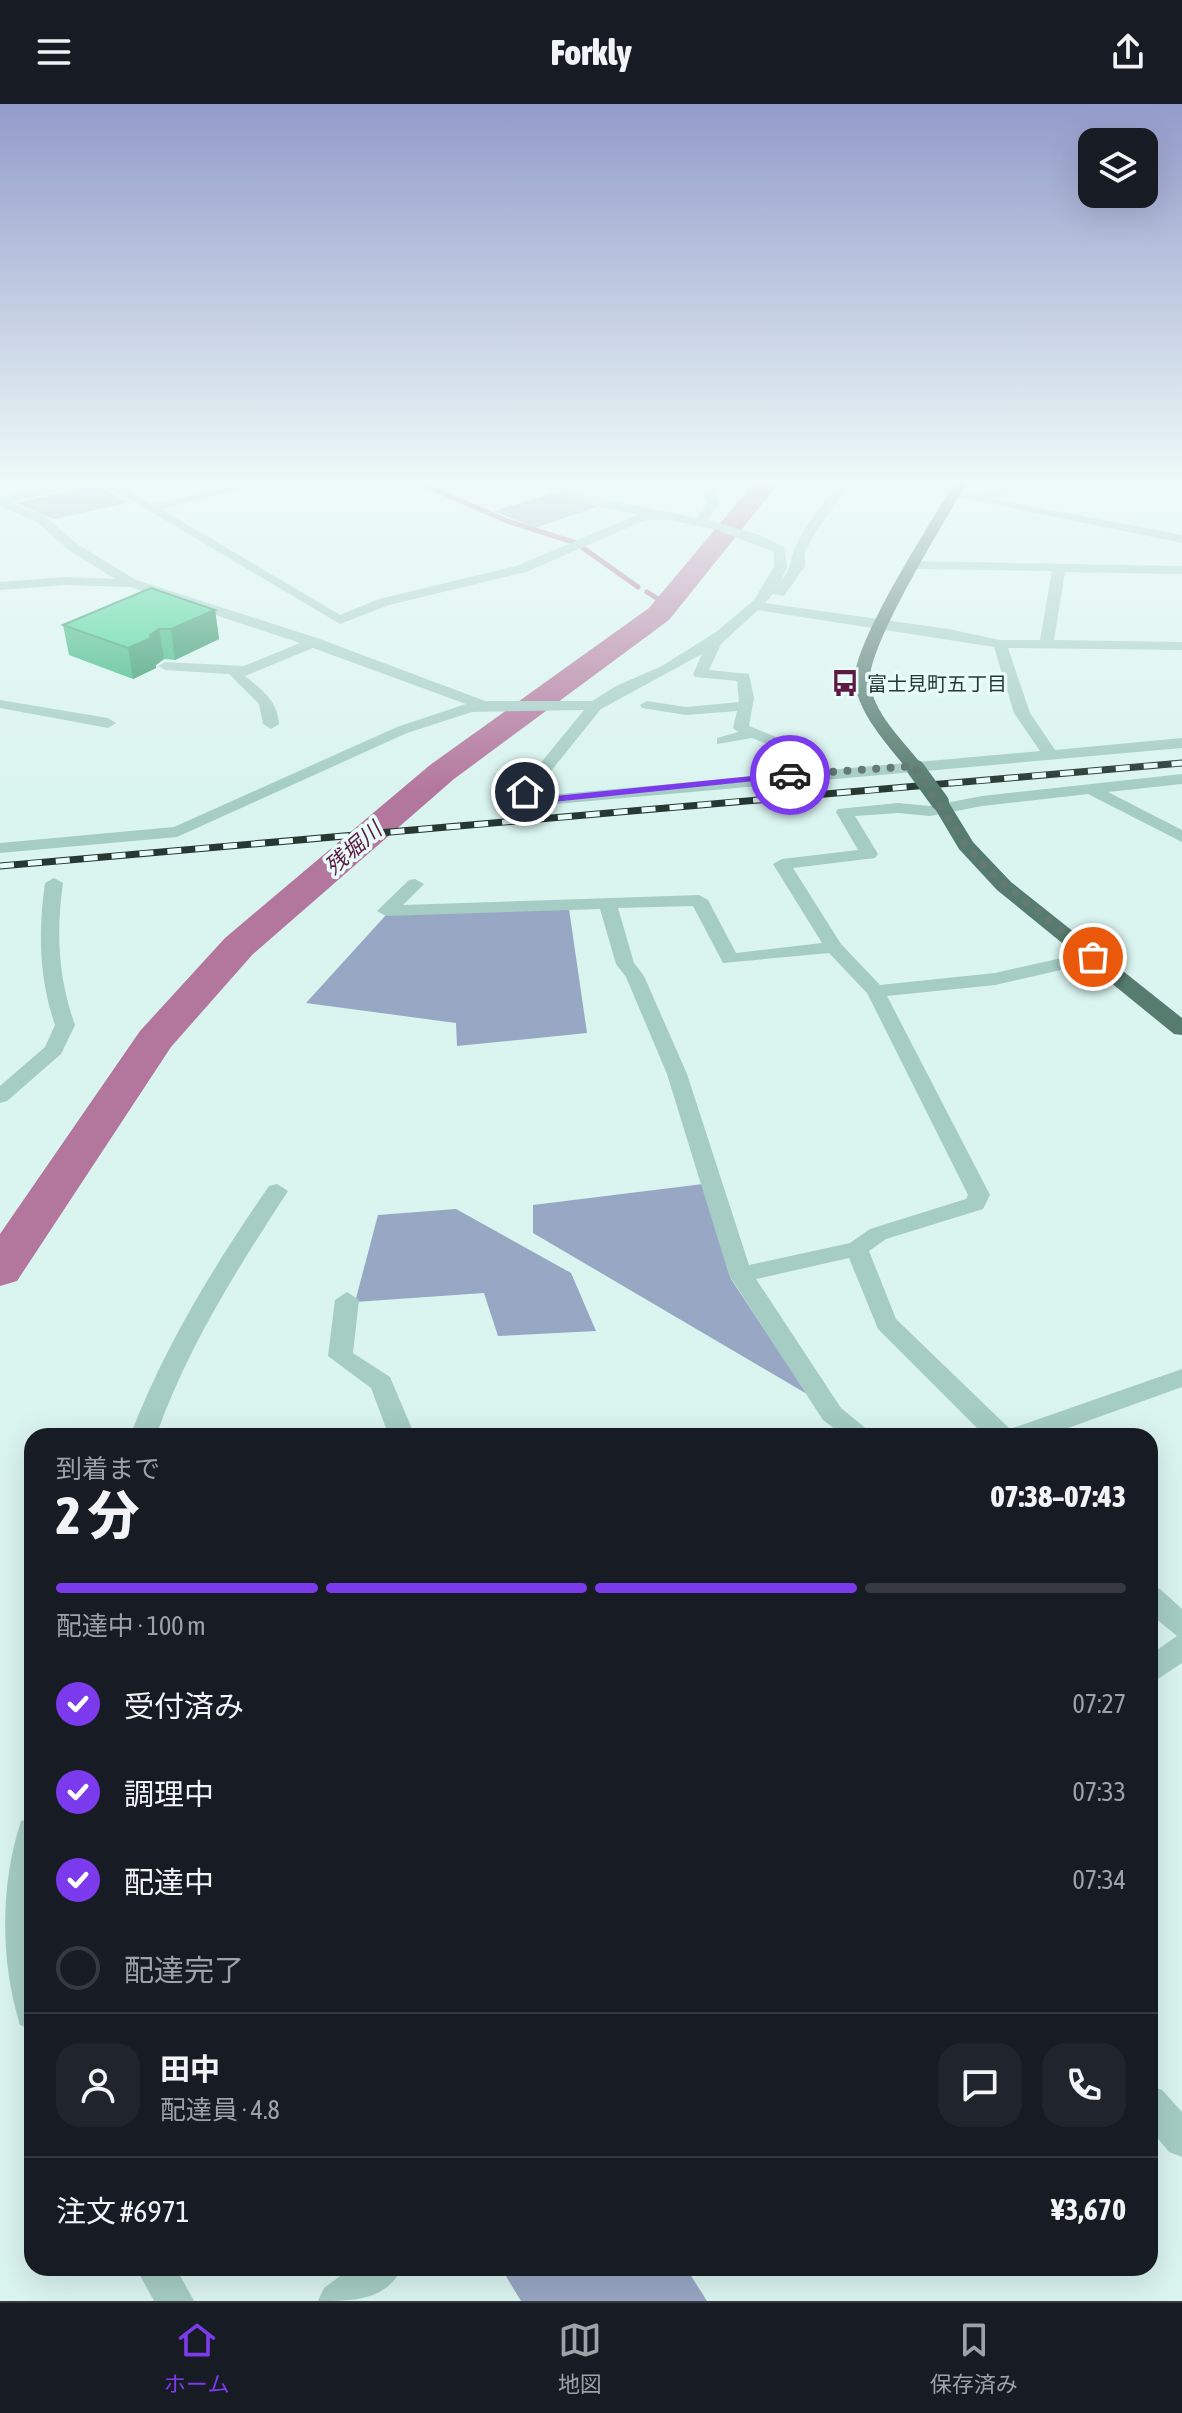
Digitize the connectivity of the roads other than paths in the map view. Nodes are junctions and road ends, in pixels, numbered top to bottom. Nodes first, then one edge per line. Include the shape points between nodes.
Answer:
1 (142, 587) edge
2 (283, 587) edge
3 (442, 587) edge
4 (770, 587) edge
5 (784, 587) edge
6 (904, 587) edge
7 (1056, 587) edge
8 (757, 606) junction
9 (340, 620) junction
10 (741, 620) junction
11 (883, 626) junction
12 (313, 643) junction
13 (1000, 644) junction
14 (1046, 645) junction
15 (1182, 646) edge
16 (165, 666) dead end
17 (242, 670) junction
18 (0, 704) edge
19 (485, 705) junction
20 (647, 705) dead end
21 (596, 706) junction
22 (746, 706) junction
23 (108, 723) dead end
24 (271, 724) dead end
25 (754, 733) junction
26 (722, 741) dead end
27 (1182, 743) edge
28 (1049, 753) junction
29 (915, 767) junction
30 (799, 774) junction
31 (1182, 779) edge
32 (1091, 789) junction
33 (942, 805) junction
34 (1182, 837) edge
35 (0, 848) edge
36 (54, 883) dead end
37 (415, 884) dead end
38 (607, 902) junction
39 (834, 947) junction
40 (1093, 957) junction
41 (875, 991) junction
42 (1182, 1029) edge
43 (0, 1097) edge
44 (277, 1191) dead end
45 (857, 1249) junction
46 (741, 1275) junction
47 (347, 1300) dead end
48 (1182, 1378) edge
49 (146, 1428) edge
50 (399, 1428) edge
51 (851, 1428) edge
52 (993, 1428) edge
53 (1041, 1428) edge
54 (1158, 1604) edge
55 (1182, 1626) edge
56 (1182, 1646) edge
57 (1158, 1666) edge
58 (24, 1858) edge
59 (24, 1973) edge
60 (1158, 2111) edge
61 (1182, 2139) edge
62 (160, 2276) edge
63 (372, 2276) edge
64 (175, 2301) edge
65 (337, 2301) edge

1 - 12 street
2 - 9 street
3 - 9 street via 396,596
4 - 8 street
5 - 8 street via 773,602
6 - 11 main road
7 - 14 street
8 - 10 street
8 - 11 street
9 - 12 street
10 - 21 street via 675,664
10 - 22 street via 715,642 700,674 744,677
11 - 13 street
11 - 29 main road via 862,669 865,695
12 - 17 street
12 - 19 street
13 - 14 street
13 - 28 street via 1022,713
14 - 15 street
16 - 17 street
17 - 24 street via 235,675 267,703 273,712
18 - 23 street
19 - 21 street
19 - 35 street via 402,730 177,832
20 - 22 street via 686,711
21 - 30 street via 532,781 527,797 550,800
22 - 25 street via 741,728
25 - 26 street
25 - 30 street via 793,749
27 - 28 street
28 - 29 street
29 - 30 street
29 - 33 main road, bridge
31 - 32 street
32 - 33 street
32 - 34 street
33 - 39 street via 844,812 869,854 782,864
33 - 40 main road via 990,872
36 - 43 street via 52,995 65,1025 54,1050
37 - 38 street via 386,911
38 - 39 street via 699,900 730,959
38 - 46 street via 625,964 677,1074
39 - 41 street
40 - 41 street via 995,979
40 - 42 main road
41 - 45 street via 979,1195 975,1204 878,1234
44 - 49 street via 188,1325
45 - 46 street
45 - 52 street via 886,1323
46 - 51 street via 832,1414
47 - 50 street via 340,1356 381,1383
48 - 53 street
54 - 55 street
56 - 57 street
58 - 59 street via 14,1924
60 - 61 street
62 - 64 street
63 - 65 street

